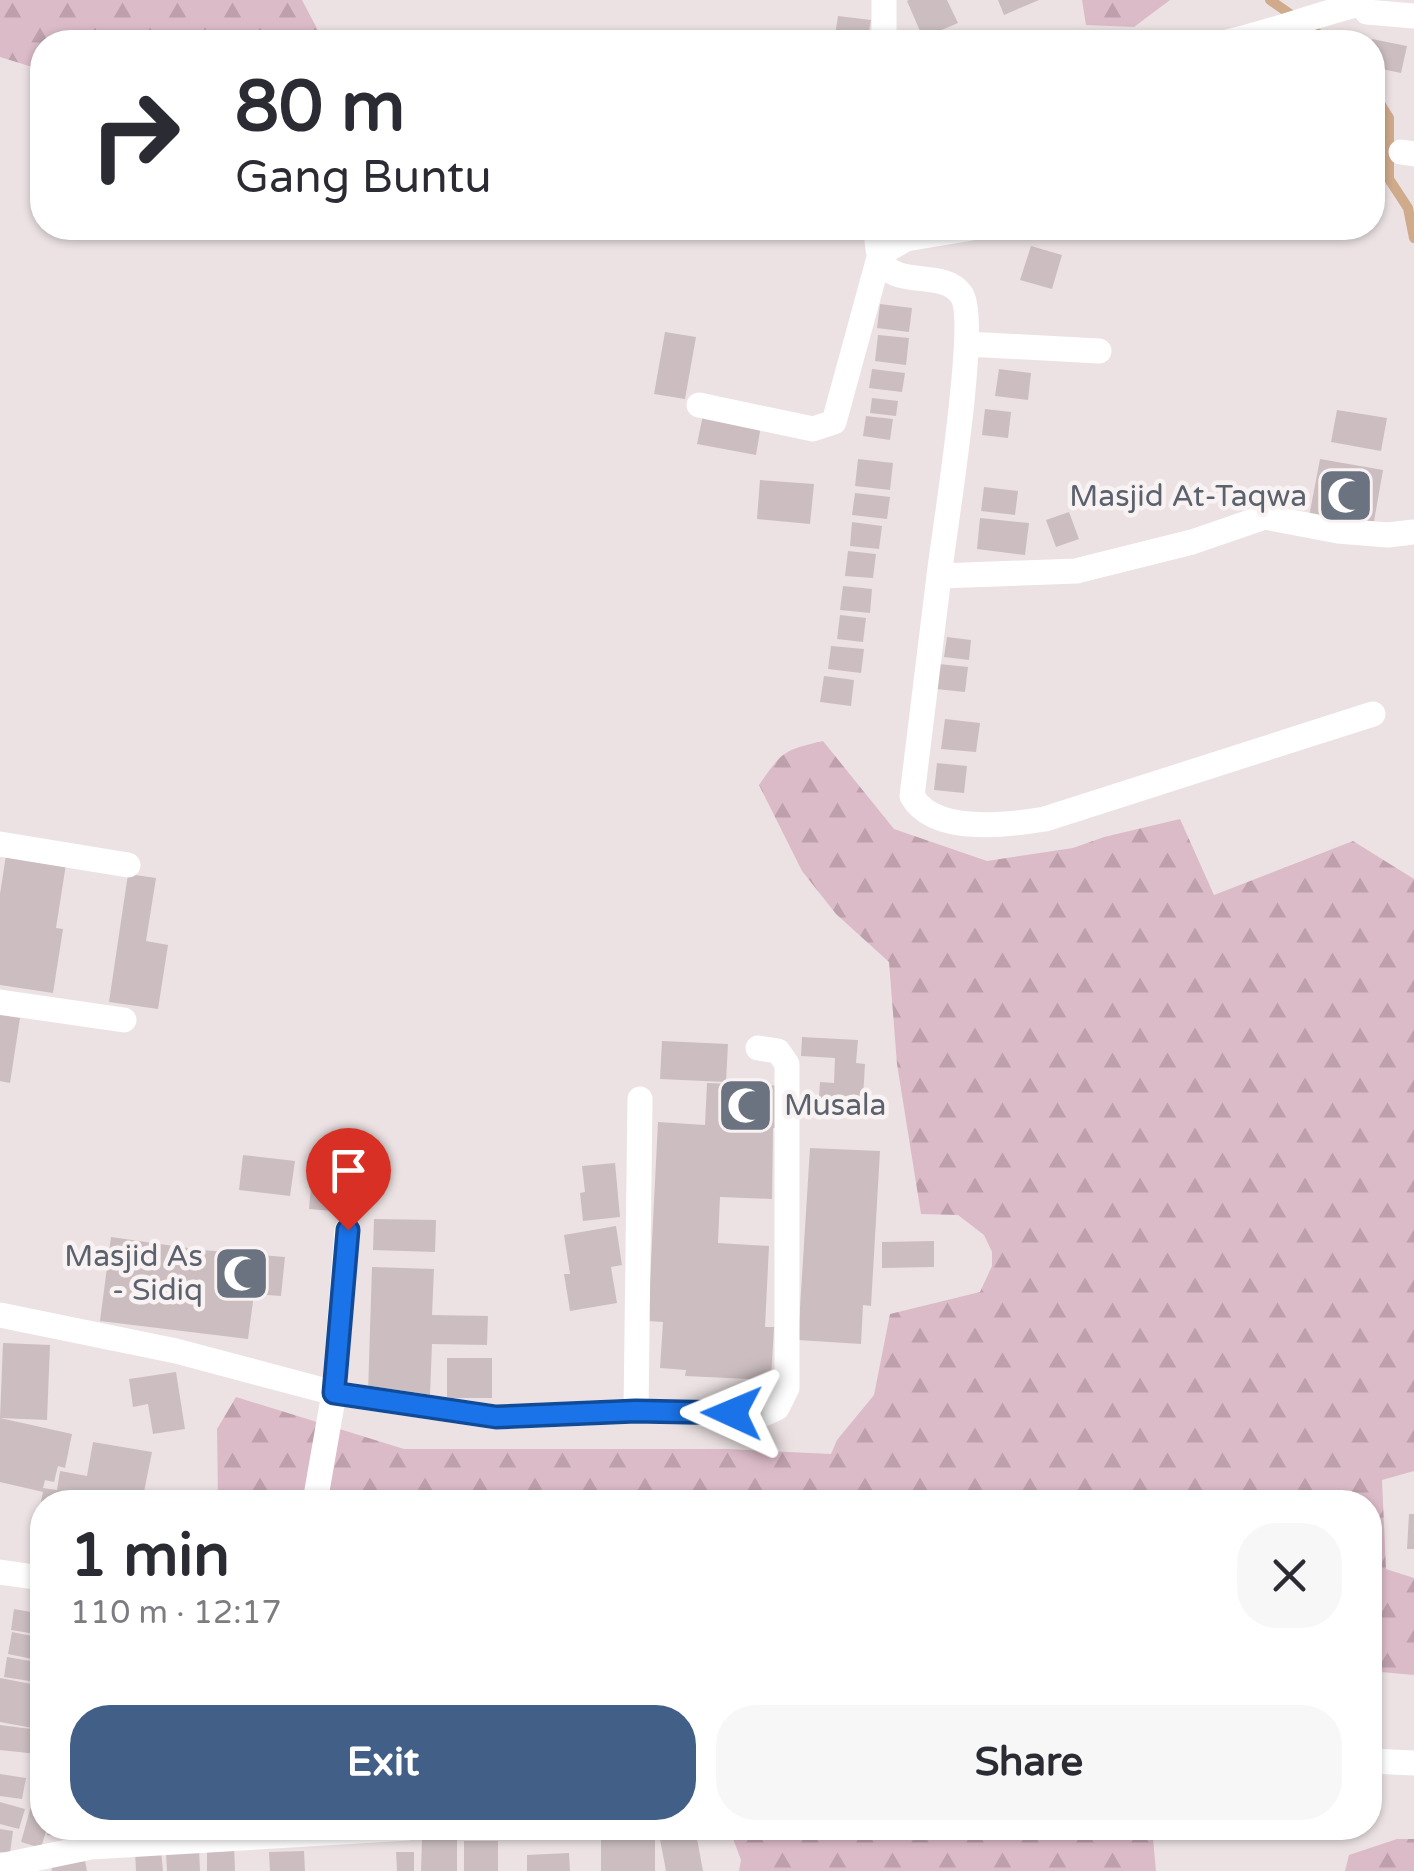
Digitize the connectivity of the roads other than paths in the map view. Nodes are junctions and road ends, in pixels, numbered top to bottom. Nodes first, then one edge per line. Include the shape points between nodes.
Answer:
1 (884, 0) edge
2 (1359, 2) edge
3 (1414, 16) edge
4 (884, 30) edge
5 (1279, 30) edge
6 (878, 240) edge
7 (904, 240) edge
8 (880, 254) junction
9 (967, 344) junction
10 (1099, 351) dead end
11 (699, 405) dead end
12 (1414, 532) edge
13 (939, 576) junction
14 (1373, 714) dead end
15 (0, 844) edge
16 (128, 865) dead end
17 (0, 1002) edge
18 (124, 1020) dead end
19 (758, 1048) dead end
20 (640, 1099) dead end
21 (348, 1230) dead end
22 (0, 1315) edge
23 (334, 1393) junction
24 (636, 1411) junction
25 (317, 1490) edge
26 (0, 1572) edge
27 (30, 1576) edge
28 (1382, 1762) edge
29 (1414, 1763) edge
30 (83, 1840) edge
31 (0, 1866) edge

1 - 4 street
2 - 3 street via 1367,12
2 - 5 street
6 - 8 street
7 - 8 street
8 - 9 street via 897,274 960,291
8 - 11 street via 834,422 812,429
9 - 10 street
9 - 13 street
12 - 13 street via 1354,532 1265,517 1076,571
13 - 14 street via 912,796 929,813 973,826 1046,820
15 - 16 street
17 - 18 street
19 - 24 street via 778,1052 787,1064 784,1399 764,1414
20 - 24 street
21 - 23 street
22 - 23 street
23 - 24 street via 496,1417
23 - 25 street
26 - 27 street
28 - 29 street
30 - 31 street

